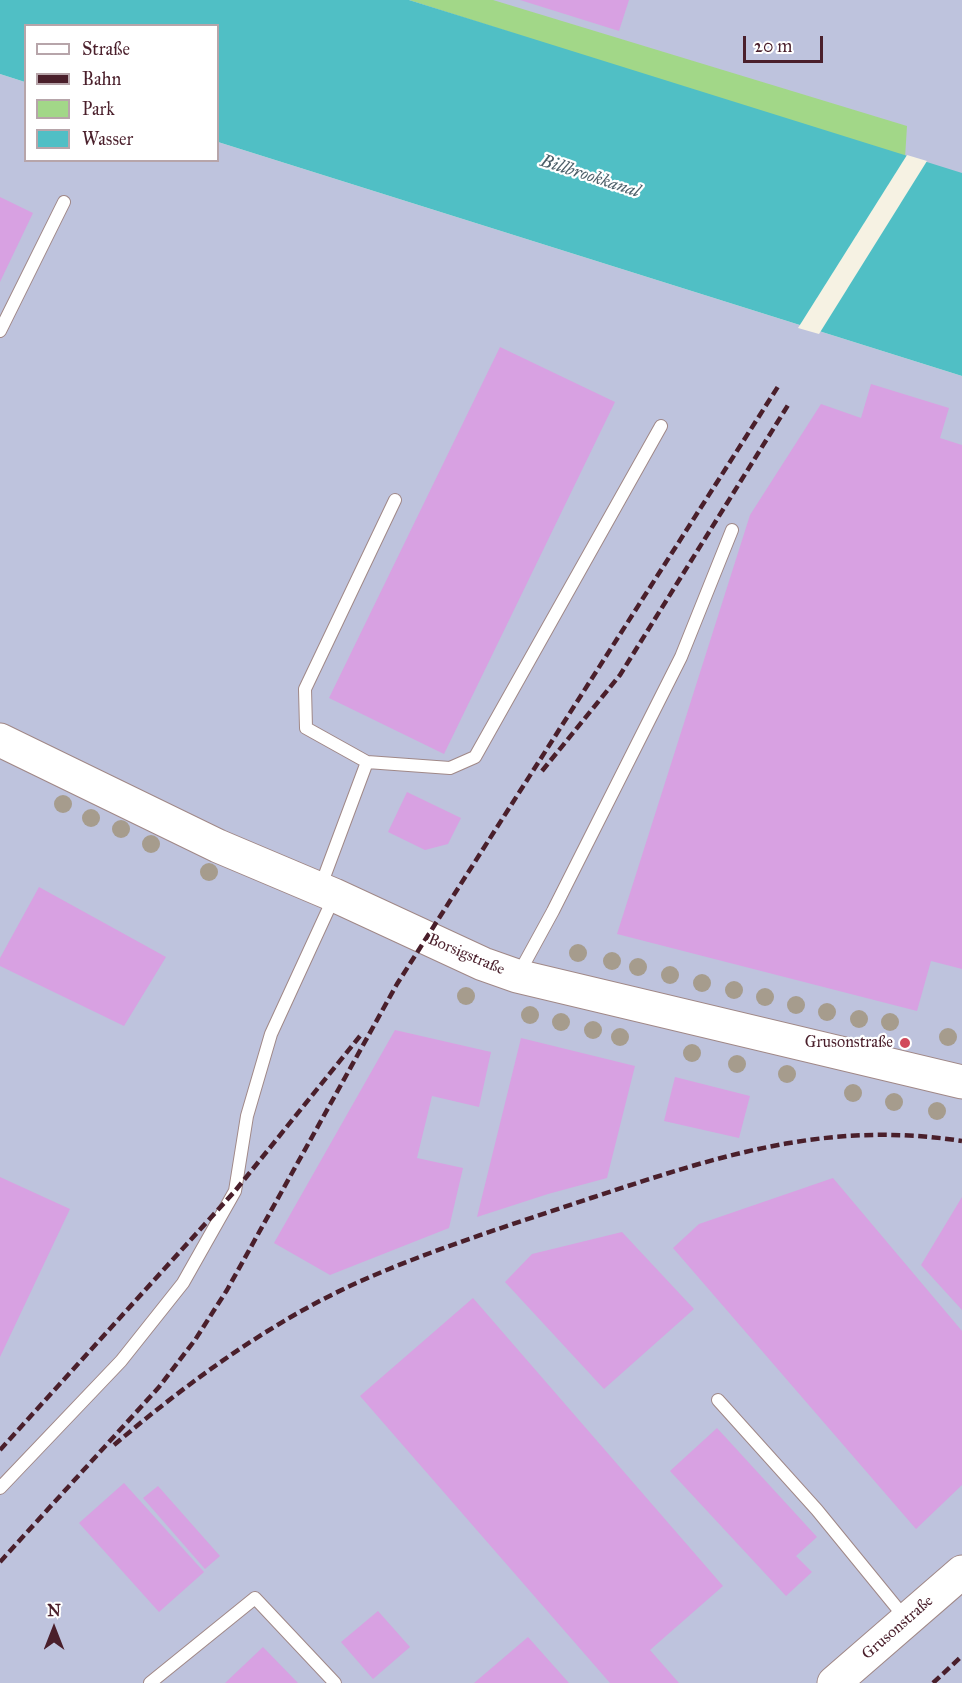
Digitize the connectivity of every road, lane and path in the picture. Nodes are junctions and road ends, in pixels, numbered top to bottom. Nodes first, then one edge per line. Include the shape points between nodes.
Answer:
1 (64, 201) dead end
2 (0, 331) edge
3 (661, 426) dead end
4 (394, 500) dead end
5 (732, 530) dead end
6 (0, 740) edge
7 (367, 762) junction
8 (327, 892) junction
9 (517, 976) junction
10 (962, 1082) edge
11 (718, 1400) dead end
12 (0, 1488) edge
13 (962, 1572) edge
14 (907, 1620) junction
15 (150, 1683) edge
16 (335, 1683) edge
17 (834, 1683) edge

1 - 2 lane
3 - 7 lane via 475,757 450,768
4 - 7 lane via 305,689 306,728
5 - 9 lane via 681,657
6 - 8 main road, Borsigstraße via 218,846
7 - 8 lane
8 - 9 main road, Borsigstraße
8 - 12 lane via 271,1034 247,1116 235,1191 183,1283 121,1360
9 - 10 main road, Borsigstraße
11 - 14 lane via 817,1510
13 - 14 main road, Grusonstraße
14 - 17 main road, Grusonstraße
15 - 16 lane via 255,1598

